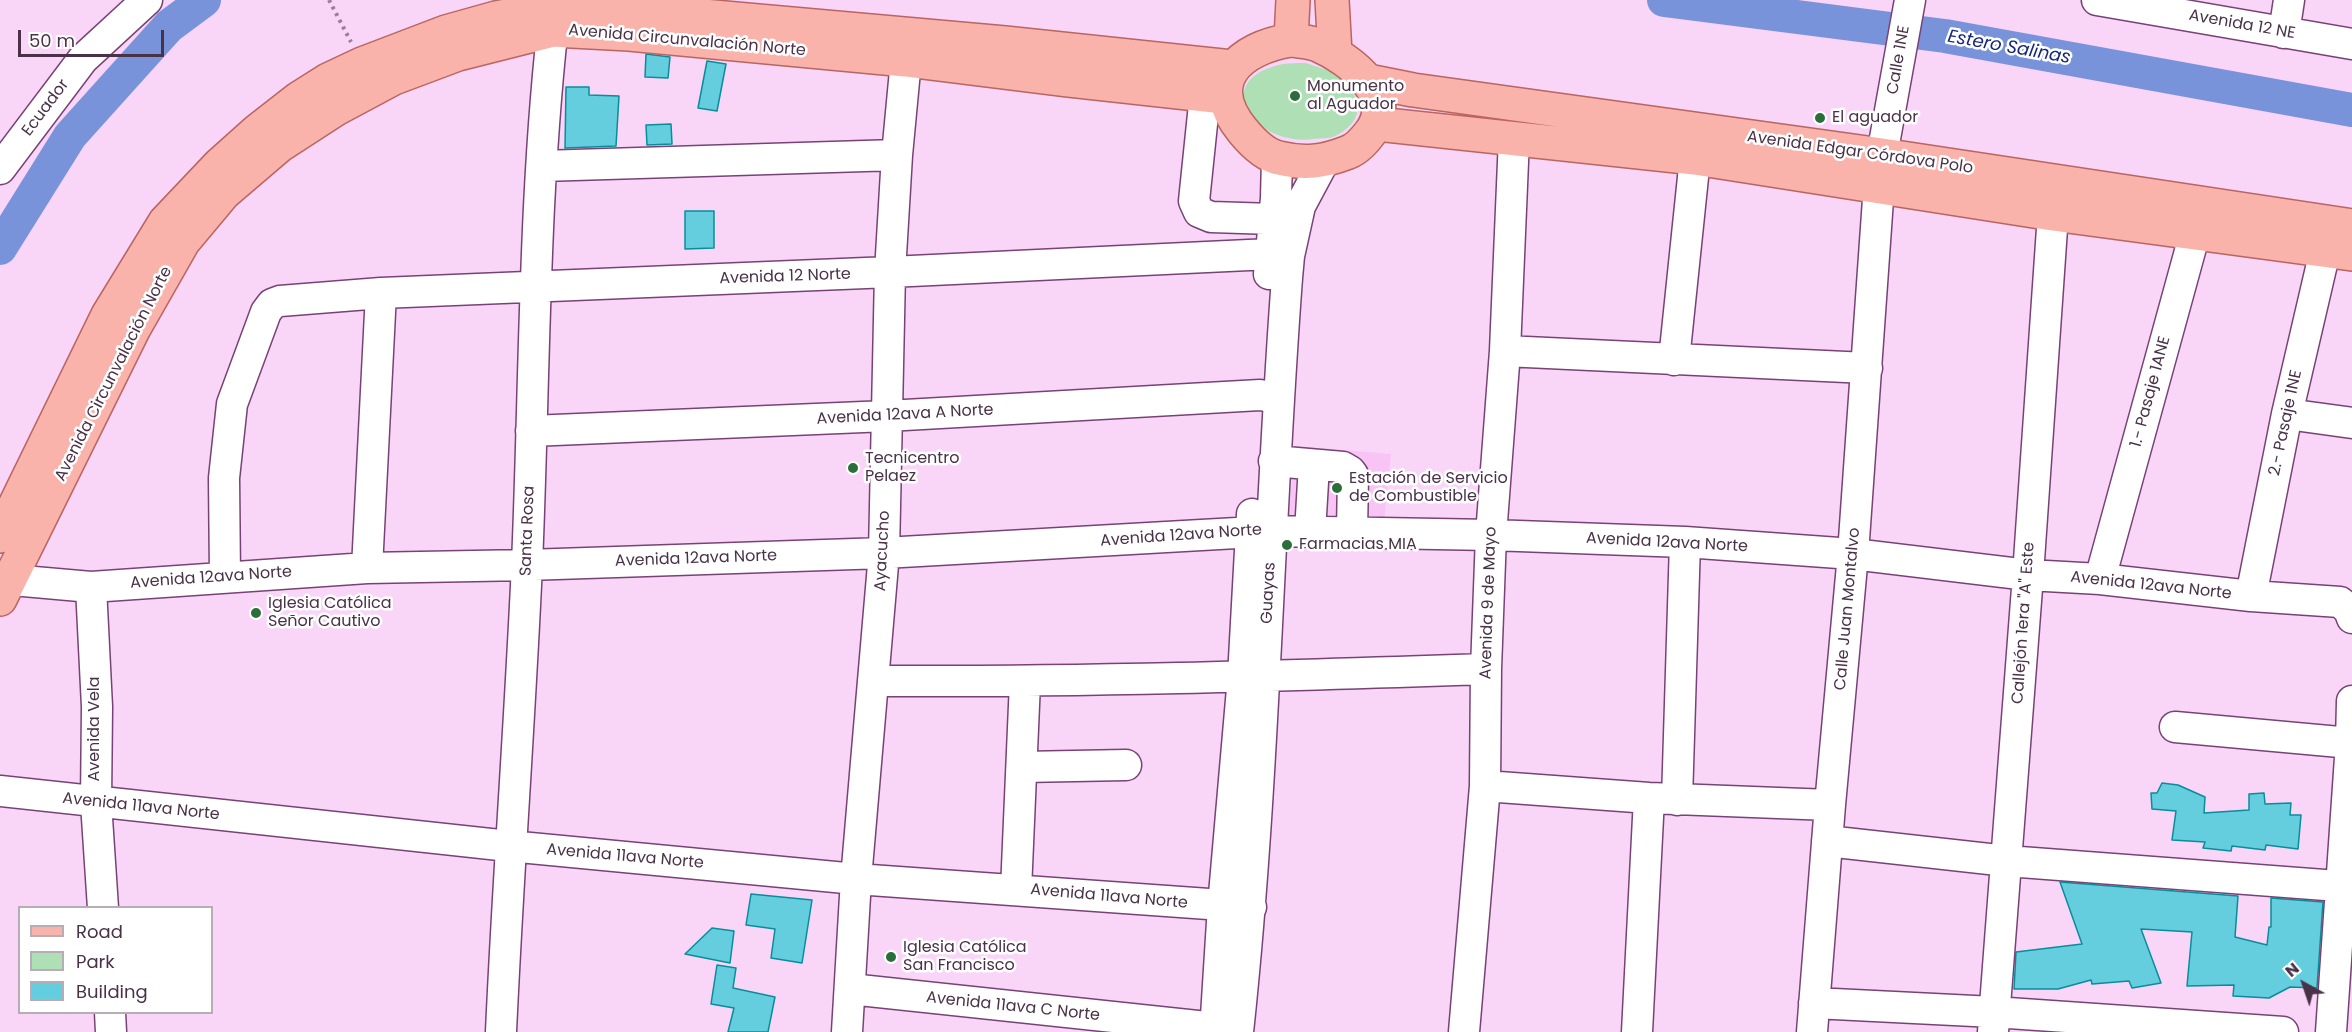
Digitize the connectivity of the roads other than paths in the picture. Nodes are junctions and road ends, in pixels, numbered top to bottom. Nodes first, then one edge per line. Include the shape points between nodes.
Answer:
1 (147, 0) edge
2 (1293, 0) edge
3 (1332, 0) edge
4 (2097, 0) edge
5 (2289, 0) edge
6 (1909, 1) edge
7 (554, 19) junction
8 (2284, 33) junction
9 (1292, 40) junction
10 (2352, 44) edge
11 (909, 47) junction
12 (1335, 53) junction
13 (1368, 81) junction
14 (1220, 86) junction
15 (1377, 124) junction
16 (1514, 138) junction
17 (897, 155) junction
18 (1277, 158) junction
19 (1695, 158) junction
20 (1324, 161) junction
21 (542, 166) junction
22 (0, 169) edge
23 (1880, 170) junction
24 (2053, 214) junction
25 (1273, 219) junction
26 (2199, 220) junction
27 (2352, 226) edge
28 (2339, 253) edge
29 (1279, 255) junction
30 (890, 272) junction
31 (535, 287) junction
32 (381, 293) junction
33 (1505, 351) junction
34 (1674, 360) junction
35 (1867, 368) junction
36 (1269, 396) junction
37 (2287, 414) junction
38 (887, 416) junction
39 (2352, 423) edge
40 (531, 431) junction
41 (1274, 461) junction
42 (1314, 465) junction
43 (1261, 532) junction
44 (1310, 532) junction
45 (1352, 533) junction
46 (1491, 535) junction
47 (0, 536) edge
48 (1685, 542) junction
49 (884, 553) junction
50 (1853, 554) junction
51 (527, 565) junction
52 (368, 568) junction
53 (2028, 575) junction
54 (225, 577) junction
55 (2100, 579) junction
56 (3, 587) edge
57 (91, 587) junction
58 (2251, 596) junction
59 (2350, 614) edge
60 (1486, 669) junction
61 (1254, 677) junction
62 (873, 681) junction
63 (1025, 682) junction
64 (2352, 701) edge
65 (2175, 727) dead end
66 (2351, 743) edge
67 (1126, 765) dead end
68 (1022, 767) junction
69 (1485, 786) junction
70 (0, 791) edge
71 (1663, 799) junction
72 (96, 803) junction
73 (1830, 805) junction
74 (1827, 841) junction
75 (509, 846) junction
76 (2007, 861) junction
77 (856, 879) junction
78 (2347, 887) edge
79 (1016, 890) junction
80 (103, 906) edge
81 (1237, 907) junction
82 (850, 989) junction
83 (110, 1014) edge
84 (1813, 1018) edge
85 (1994, 1022) edge
86 (1231, 1031) edge
87 (111, 1032) edge
88 (501, 1032) edge
89 (847, 1032) edge
90 (1464, 1032) edge
91 (1637, 1032) edge
92 (2283, 1032) edge
93 (2331, 1032) edge

1 - 22 street, Ecuador via 84,59
2 - 9 main road
3 - 12 main road
4 - 8 street, Avenida 12 NE
5 - 8 street
6 - 23 street, Calle 1NE
7 - 11 main road, Avenida Circunvalación Norte via 629,34
7 - 21 street, Santa Rosa
7 - 47 main road, Avenida Circunvalación Norte via 496,18 362,64 298,99 219,165 165,222 108,315
7 - 56 main road, Avenida Circunvalación Norte via 394,78 279,146 224,193 183,242 134,328
8 - 10 street, Avenida 12 NE
9 - 12 main road
9 - 14 main road via 1272,43 1246,56
11 - 14 main road, Avenida Circunvalación Norte via 1067,80
11 - 17 street, Ayacucho
12 - 13 main road
13 - 15 main road via 1379,101
13 - 23 main road, Avenida Edgar Córdova Polo
14 - 18 main road via 1231,116 1249,138
14 - 25 street via 1194,201 1199,212 1211,217
15 - 16 main road, Avenida Edgar Córdova Polo
15 - 20 main road via 1351,151
16 - 19 main road, Avenida Edgar Córdova Polo
16 - 33 street, Avenida 9 de Mayo
17 - 21 street
17 - 30 street, Ayacucho
18 - 20 main road
18 - 25 street, Guayas
19 - 23 main road, Avenida Edgar Córdova Polo
19 - 34 street
20 - 29 street, Guayas
21 - 31 street, Santa Rosa
23 - 24 main road, Avenida Edgar Córdova Polo
23 - 26 main road, Avenida Edgar Córdova Polo
23 - 35 street, Calle Juan Montalvo
24 - 26 main road, Avenida Edgar Córdova Polo
24 - 53 street, Callejón 1era "A" Este
25 - 29 street, Guayas
26 - 27 main road, Avenida Edgar Córdova Polo
26 - 28 main road, Avenida Edgar Córdova Polo
26 - 55 street, 1.- Pasaje 1ANE
28 - 37 street, 2.- Pasaje 1NE
29 - 30 street, Avenida 12 Norte
29 - 36 street, Guayas
30 - 31 street, Avenida 12 Norte
30 - 38 street, Ayacucho
31 - 32 street, Avenida 12 Norte
31 - 40 street, Santa Rosa
32 - 52 street
32 - 54 street, Avenida 12 Norte via 280,301 266,312 232,404 224,478
33 - 34 street
33 - 46 street, Avenida 9 de Mayo
34 - 35 street
35 - 50 street, Calle Juan Montalvo
36 - 38 street, Avenida 12ava A Norte
36 - 41 street, Guayas
36 - 43 street, Guayas
37 - 39 street
37 - 58 street, 2.- Pasaje 1NE
38 - 40 street, Avenida 12ava A Norte
38 - 49 street, Ayacucho
40 - 51 street, Santa Rosa
41 - 42 street
41 - 43 street, Guayas
42 - 44 street
42 - 45 street via 1343,467 1353,475
43 - 44 street, Avenida 12ava Norte
43 - 49 street, Avenida 12ava Norte
43 - 61 street, Guayas
44 - 45 street, Avenida 12ava Norte
45 - 46 street, Avenida 12ava Norte
46 - 48 street, Avenida 12ava Norte
46 - 60 street, Avenida 9 de Mayo
48 - 50 street, Avenida 12ava Norte
48 - 71 street
49 - 51 street, Avenida 12ava Norte
49 - 62 street, Ayacucho
50 - 53 street, Avenida 12ava Norte
50 - 73 street, Calle Juan Montalvo
51 - 52 street, Avenida 12ava Norte
51 - 75 street, Santa Rosa
52 - 54 street, Avenida 12ava Norte
53 - 55 street, Avenida 12ava Norte
53 - 76 street, Callejón 1era "A" Este
54 - 57 street, Avenida 12ava Norte
55 - 58 street, Avenida 12ava Norte
56 - 57 street, Avenida 12ava Norte
57 - 72 street, Avenida Vela via 97,707
58 - 59 street, Avenida 12ava Norte via 2340,602
60 - 61 street
60 - 69 street, Avenida 9 de Mayo
61 - 63 street
61 - 81 street, Guayas
62 - 63 street
62 - 77 street, Ayacucho
63 - 68 street
64 - 66 street
65 - 66 street
66 - 78 street
67 - 68 street
68 - 79 street
69 - 71 street
69 - 90 street, Avenida 9 de Mayo
70 - 72 street, Avenida 11ava Norte
71 - 73 street
71 - 91 street
72 - 75 street, Avenida 11ava Norte
72 - 80 street, Avenida Vela
73 - 74 street, Calle Juan Montalvo
74 - 76 street
74 - 84 street, Calle Juan Montalvo
75 - 77 street, Avenida 11ava Norte
75 - 88 street, Santa Rosa
76 - 78 street
76 - 85 street, Callejón 1era "A" Este
77 - 79 street, Avenida 11ava Norte
77 - 82 street, Ayacucho
78 - 93 street
79 - 81 street, Avenida 11ava Norte
81 - 86 street, Guayas
82 - 86 street, Avenida 11ava C Norte
82 - 89 street, Ayacucho
83 - 87 street
84 - 85 street
85 - 92 street

